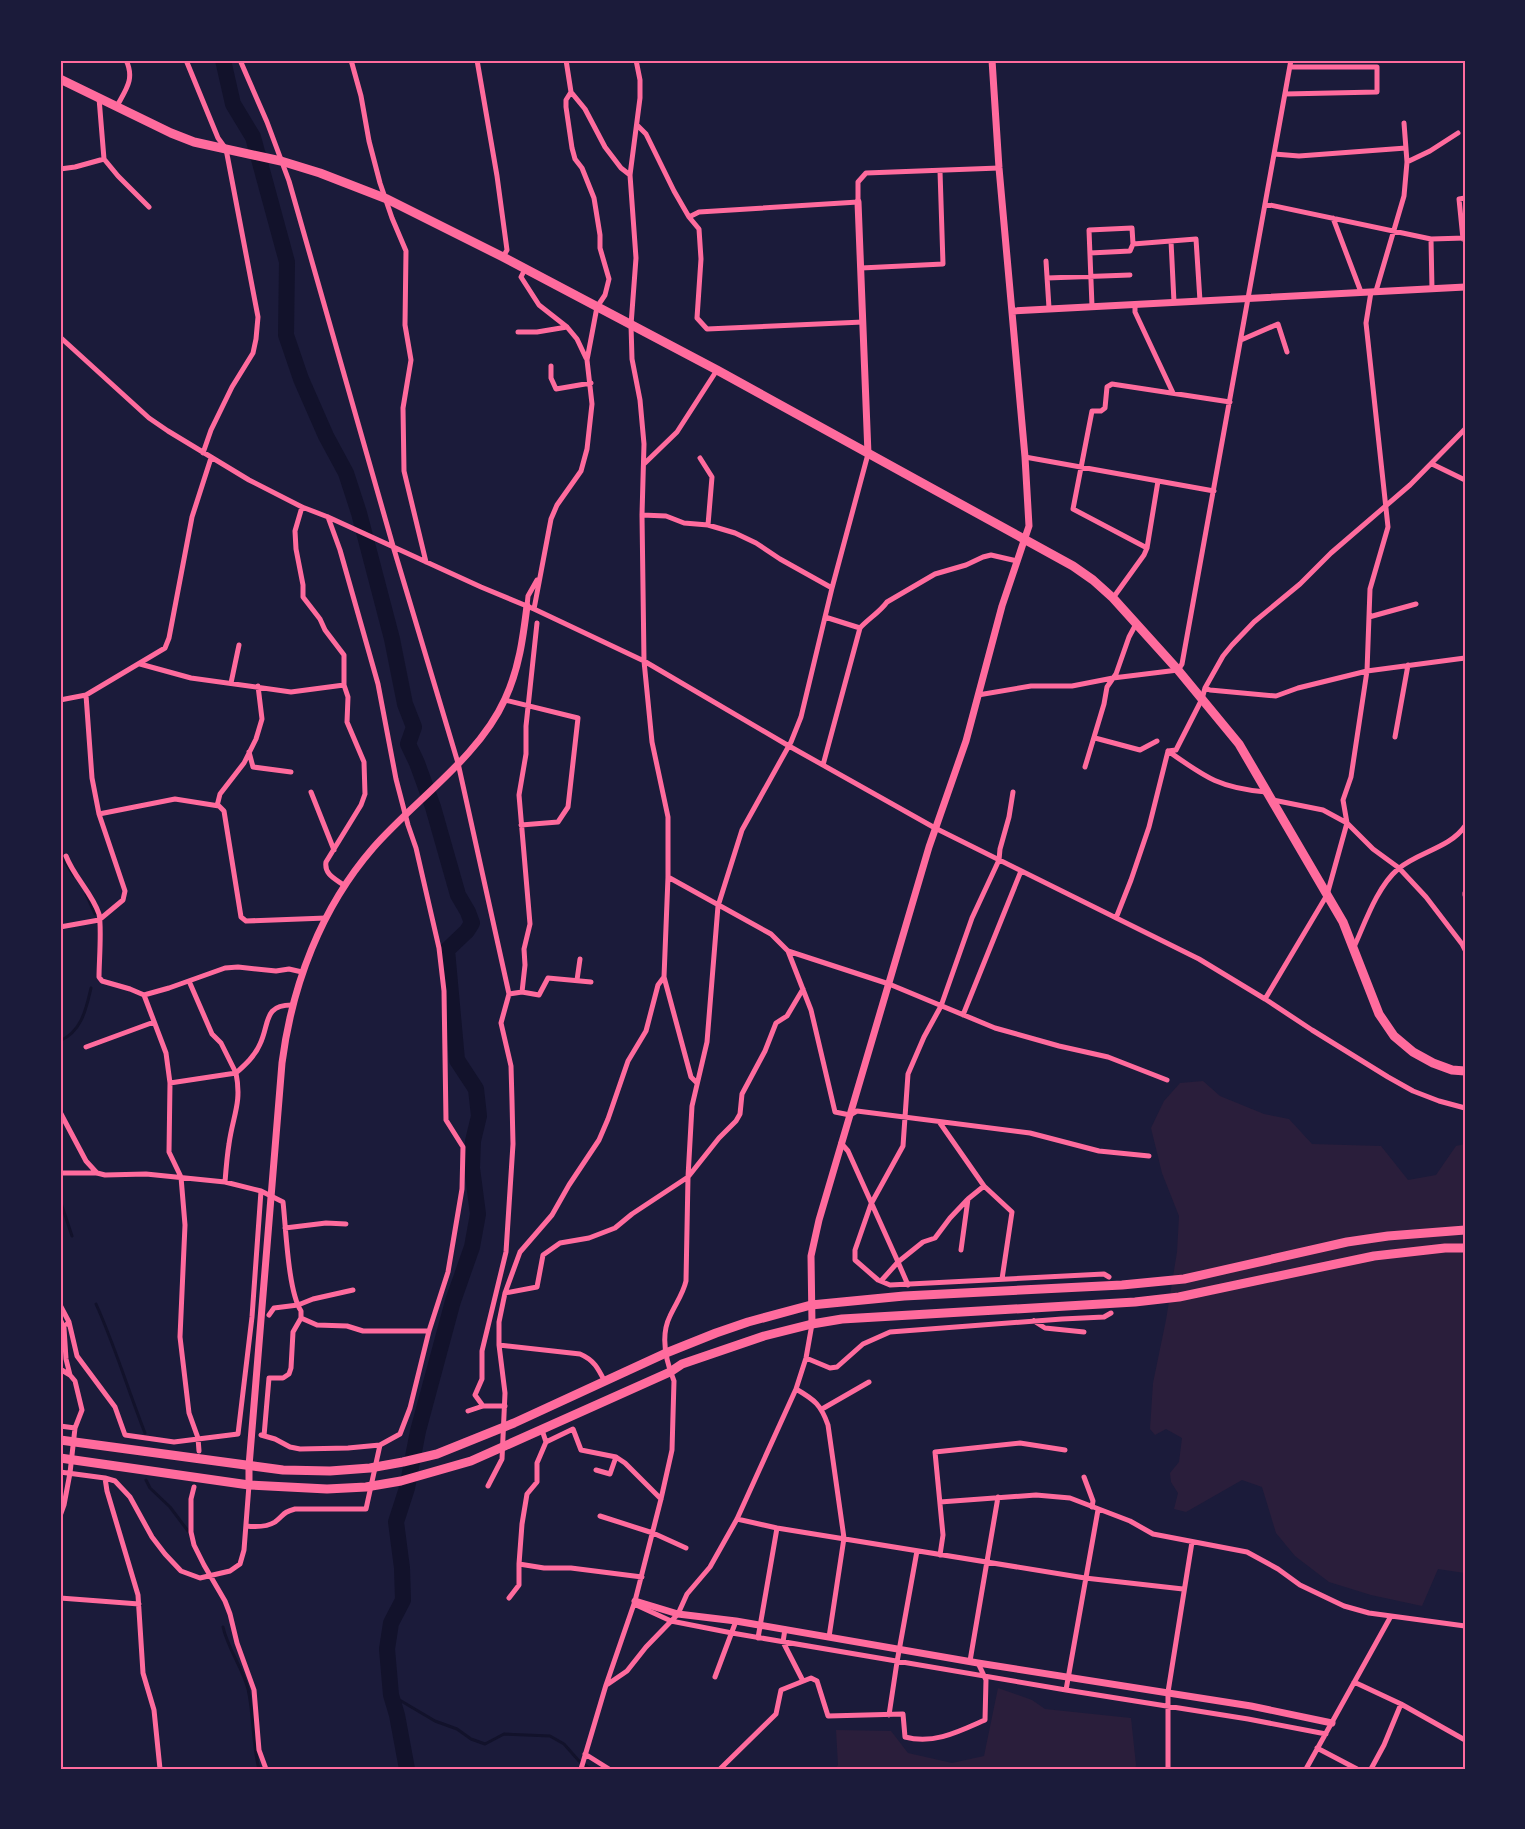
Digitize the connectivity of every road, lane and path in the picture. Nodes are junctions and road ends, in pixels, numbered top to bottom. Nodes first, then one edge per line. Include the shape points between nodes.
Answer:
1 (126, 60) edge
2 (186, 60) edge
3 (240, 60) edge
4 (351, 60) edge
5 (477, 60) edge
6 (566, 60) edge
7 (636, 60) edge
8 (992, 60) edge
9 (1291, 60) edge
10 (1290, 67) junction
11 (60, 79) edge
12 (571, 92) junction
13 (1285, 94) junction
14 (99, 98) junction
15 (117, 106) junction
16 (1404, 123) dead end
17 (637, 125) junction
18 (1458, 133) dead end
19 (1406, 148) junction
20 (226, 149) junction
21 (1274, 154) junction
22 (104, 159) junction
23 (279, 160) junction
24 (1407, 162) junction
25 (999, 168) junction
26 (60, 169) edge
27 (940, 171) junction
28 (630, 175) junction
29 (1465, 198) edge
30 (387, 199) junction
31 (858, 202) junction
32 (1265, 204) junction
33 (149, 207) dead end
34 (689, 217) junction
35 (1333, 218) junction
36 (1395, 231) junction
37 (1464, 238) edge
38 (1431, 239) junction
39 (1171, 241) junction
40 (1133, 244) junction
41 (1090, 253) junction
42 (503, 257) junction
43 (1046, 261) dead end
44 (861, 268) junction
45 (525, 269) junction
46 (1130, 275) dead end
47 (1091, 276) junction
48 (1047, 278) junction
49 (1465, 287) edge
50 (1432, 289) junction
51 (1361, 292) junction
52 (1373, 292) junction
53 (1248, 298) junction
54 (1200, 301) junction
55 (1174, 302) junction
56 (1135, 304) junction
57 (1092, 306) junction
58 (597, 307) junction
59 (1049, 308) junction
60 (1012, 310) junction
61 (863, 322) junction
62 (631, 325) junction
63 (567, 327) junction
64 (518, 332) dead end
65 (60, 338) edge
66 (1241, 340) junction
67 (1287, 352) dead end
68 (587, 360) junction
69 (551, 366) dead end
70 (717, 370) junction
71 (591, 383) junction
72 (1173, 393) junction
73 (1230, 402) junction
74 (1465, 429) edge
75 (203, 453) junction
76 (868, 454) junction
77 (1025, 457) junction
78 (211, 458) junction
79 (700, 458) dead end
80 (644, 463) junction
81 (1432, 464) junction
82 (1082, 466) junction
83 (1158, 480) junction
84 (1465, 480) edge
85 (1214, 491) junction
86 (1386, 505) junction
87 (302, 507) junction
88 (642, 515) junction
89 (330, 518) junction
90 (708, 525) junction
91 (1024, 540) junction
92 (391, 545) junction
93 (1148, 548) junction
94 (1017, 561) junction
95 (426, 562) junction
96 (832, 588) junction
97 (1113, 598) junction
98 (1416, 604) dead end
99 (530, 608) junction
100 (825, 617) junction
101 (1369, 617) junction
102 (537, 623) dead end
103 (1136, 624) junction
104 (860, 628) junction
105 (240, 645) dead end
106 (1465, 658) edge
107 (645, 661) junction
108 (140, 664) junction
109 (1408, 665) junction
110 (1178, 670) junction
111 (1367, 671) junction
112 (1113, 678) junction
113 (231, 683) junction
114 (344, 685) junction
115 (258, 686) junction
116 (1204, 688) junction
117 (86, 695) junction
118 (978, 695) junction
119 (1202, 699) junction
120 (60, 700) edge
121 (505, 700) junction
122 (528, 706) junction
123 (1395, 737) dead end
124 (1095, 738) junction
125 (1156, 741) dead end
126 (789, 746) junction
127 (1168, 751) junction
128 (249, 752) junction
129 (457, 764) junction
130 (823, 765) junction
131 (1085, 767) dead end
132 (291, 772) dead end
133 (311, 792) dead end
134 (1013, 792) dead end
135 (1270, 796) junction
136 (217, 806) junction
137 (99, 814) junction
138 (1347, 823) junction
139 (521, 825) junction
140 (1465, 826) edge
141 (935, 828) junction
142 (334, 850) junction
143 (66, 856) dead end
144 (999, 860) junction
145 (1399, 868) junction
146 (1021, 871) junction
147 (668, 878) junction
148 (345, 886) junction
149 (1327, 895) junction
150 (718, 906) junction
151 (326, 918) junction
152 (1116, 918) junction
153 (99, 920) junction
154 (60, 927) edge
155 (1354, 947) junction
156 (1465, 950) edge
157 (788, 951) junction
158 (580, 960) dead end
159 (302, 972) junction
160 (664, 977) junction
161 (189, 981) junction
162 (577, 981) junction
163 (591, 982) dead end
164 (889, 984) junction
165 (803, 989) junction
166 (522, 992) junction
167 (509, 994) junction
168 (144, 995) junction
169 (1265, 999) junction
170 (292, 1005) junction
171 (940, 1006) junction
172 (963, 1015) junction
173 (154, 1022) junction
174 (86, 1047) dead end
175 (1465, 1071) edge
176 (236, 1073) junction
177 (1167, 1080) dead end
178 (171, 1083) junction
179 (697, 1083) junction
180 (1465, 1108) edge
181 (60, 1112) edge
182 (850, 1115) junction
183 (906, 1117) junction
184 (940, 1123) junction
185 (840, 1143) junction
186 (1149, 1156) dead end
187 (60, 1173) edge
188 (98, 1173) junction
189 (181, 1177) junction
190 (688, 1177) junction
191 (225, 1182) junction
192 (984, 1186) junction
193 (261, 1191) junction
194 (270, 1195) junction
195 (968, 1198) junction
196 (871, 1203) junction
197 (346, 1224) dead end
198 (285, 1228) junction
199 (1465, 1230) edge
200 (1465, 1248) edge
201 (961, 1250) dead end
202 (898, 1262) junction
203 (1109, 1277) dead end
204 (1002, 1279) junction
205 (881, 1281) junction
206 (908, 1284) junction
207 (354, 1290) dead end
208 (505, 1293) junction
209 (60, 1305) edge
210 (298, 1305) junction
211 (812, 1305) junction
212 (1111, 1313) dead end
213 (269, 1315) dead end
214 (301, 1318) junction
215 (60, 1319) edge
216 (1034, 1321) junction
217 (69, 1322) junction
218 (812, 1324) junction
219 (64, 1328) junction
220 (429, 1331) junction
221 (1084, 1332) dead end
222 (499, 1345) junction
223 (666, 1353) junction
224 (806, 1358) junction
225 (60, 1369) edge
226 (670, 1372) junction
227 (70, 1375) junction
228 (605, 1382) junction
229 (869, 1382) dead end
230 (796, 1389) junction
231 (483, 1406) junction
232 (505, 1406) junction
233 (822, 1408) junction
234 (468, 1411) dead end
235 (60, 1426) edge
236 (75, 1430) junction
237 (542, 1430) junction
238 (198, 1438) junction
239 (60, 1440) edge
240 (546, 1442) junction
241 (380, 1445) junction
242 (1065, 1450) dead end
243 (200, 1451) dead end
244 (616, 1457) junction
245 (60, 1458) edge
246 (249, 1466) junction
247 (596, 1470) dead end
248 (70, 1471) junction
249 (60, 1472) edge
250 (1084, 1477) dead end
251 (105, 1478) junction
252 (249, 1485) junction
253 (194, 1486) dead end
254 (488, 1486) dead end
255 (998, 1497) junction
256 (661, 1499) junction
257 (940, 1502) junction
258 (1092, 1508) junction
259 (1098, 1510) junction
260 (60, 1516) edge
261 (600, 1516) dead end
262 (737, 1519) junction
263 (246, 1526) junction
264 (777, 1528) junction
265 (653, 1533) junction
266 (844, 1538) junction
267 (1192, 1542) junction
268 (686, 1548) dead end
269 (917, 1551) junction
270 (940, 1555) junction
271 (988, 1562) junction
272 (519, 1564) junction
273 (211, 1576) junction
274 (642, 1577) junction
275 (1085, 1578) junction
276 (1183, 1589) junction
277 (60, 1598) edge
278 (509, 1598) dead end
279 (635, 1603) junction
280 (139, 1604) junction
281 (678, 1614) junction
282 (1391, 1616) junction
283 (670, 1621) junction
284 (736, 1621) junction
285 (760, 1625) junction
286 (1465, 1626) edge
287 (785, 1629) junction
288 (732, 1633) junction
289 (829, 1637) junction
290 (758, 1638) junction
291 (783, 1642) junction
292 (899, 1648) junction
293 (897, 1662) junction
294 (974, 1662) junction
295 (984, 1676) junction
296 (715, 1677) dead end
297 (1069, 1677) junction
298 (803, 1681) junction
299 (1354, 1682) junction
300 (606, 1685) junction
301 (1066, 1690) junction
302 (1168, 1692) junction
303 (1401, 1704) junction
304 (1168, 1706) junction
305 (1251, 1706) junction
306 (889, 1715) junction
307 (1248, 1719) junction
308 (1332, 1723) junction
309 (1326, 1734) junction
310 (1465, 1740) edge
311 (1317, 1748) junction
312 (585, 1754) junction
313 (160, 1769) edge
314 (266, 1769) edge
315 (581, 1769) edge
316 (609, 1769) edge
317 (720, 1769) edge
318 (1168, 1769) edge
319 (1306, 1769) edge
320 (1357, 1769) edge
321 (1371, 1769) edge

1 - 15 street via 131,70 130,81
2 - 20 street
3 - 23 street
4 - 30 street
5 - 42 street via 507,250
6 - 12 street
7 - 17 street via 640,80
8 - 25 street
9 - 10 street
10 - 13 street
10 - 13 street via 1377,68 1377,92
11 - 14 highway
12 - 28 street via 605,147
12 - 58 street via 566,106 572,148 594,198 600,248 609,279
13 - 21 street
14 - 15 highway
14 - 22 street
15 - 20 highway via 171,133
16 - 19 street
17 - 28 street
17 - 34 street via 646,134
18 - 24 street
19 - 21 street via 1299,156
19 - 24 street
20 - 23 highway
20 - 75 street via 258,331 253,353 210,430
21 - 32 street
22 - 26 street
22 - 33 street
23 - 30 highway
23 - 92 street
24 - 36 street
25 - 27 street
25 - 60 street
27 - 31 street via 866,173 858,182
27 - 44 street via 943,264
28 - 62 street via 636,258
29 - 37 street via 1459,199
30 - 42 highway
30 - 95 street via 406,251 405,325 411,360 403,408 404,471
31 - 34 street via 699,212
31 - 44 street
32 - 35 street
32 - 53 street
34 - 61 street via 699,229 697,318 706,329
35 - 36 street
35 - 51 street
36 - 38 street
36 - 52 street
37 - 38 street
38 - 50 street
39 - 40 street
39 - 54 street via 1196,239
39 - 55 street
40 - 41 street via 1130,251
40 - 41 street via 1132,228 1089,230
41 - 47 street
42 - 45 highway
43 - 48 street
44 - 61 street
45 - 58 highway
45 - 63 street via 521,277 539,305
46 - 47 street
47 - 48 street
47 - 57 street
48 - 59 street
49 - 50 street
50 - 52 street
51 - 52 street
51 - 53 street
52 - 86 street via 1366,323
53 - 54 street
53 - 66 street
54 - 55 street
55 - 56 street
56 - 57 street
56 - 72 street via 1135,312
57 - 59 street
58 - 62 highway
58 - 68 street
59 - 60 street
60 - 77 street
61 - 76 street
62 - 70 highway
62 - 80 street
63 - 64 street
63 - 68 street
65 - 75 street via 149,418
66 - 67 street via 1278,324
66 - 73 street
68 - 71 street
69 - 71 street via 556,388
70 - 76 highway
70 - 80 street via 677,432
71 - 99 street via 587,449 581,471 551,519 540,576 528,596
72 - 73 street
72 - 82 street via 1112,384 1107,387 1105,408 1092,411
73 - 85 street
74 - 81 street
75 - 78 street
76 - 91 highway
76 - 96 street
77 - 82 street
77 - 91 street via 1029,526
78 - 87 street
78 - 108 street via 192,518 169,638 165,648
79 - 90 street via 711,477
80 - 88 street
81 - 84 street
81 - 86 street
82 - 83 street
82 - 93 street via 1073,509
83 - 85 street
83 - 93 street
85 - 110 street
86 - 101 street via 1388,527 1370,590
86 - 116 street via 1254,622 1223,657
87 - 89 street
87 - 114 street via 295,531 303,597 344,655
88 - 90 street
88 - 107 street
89 - 92 street
89 - 220 street via 378,684 444,991 446,1120 463,1148 462,1189 447,1272
90 - 96 street via 756,543
91 - 94 street
91 - 97 highway via 1093,579
92 - 95 street
92 - 129 street
93 - 97 street
94 - 104 street via 991,555 935,574 887,602
94 - 118 street
95 - 99 street
96 - 100 street
97 - 103 highway
98 - 101 street
99 - 107 street
99 - 121 street via 521,654
100 - 104 street
100 - 126 street via 801,717
101 - 111 street
102 - 122 street
103 - 110 highway
103 - 112 street
104 - 130 street
105 - 113 street
106 - 109 street
107 - 126 street
107 - 147 street via 652,742 668,817
108 - 113 street via 191,678
108 - 117 street
109 - 111 street
109 - 123 street
110 - 112 street
110 - 119 highway
111 - 116 street via 1276,696
111 - 138 street via 1351,777 1343,800
112 - 118 street
112 - 124 street via 1107,687
113 - 115 street
114 - 115 street via 291,692
114 - 142 street via 348,697 347,722 364,762 365,794
115 - 128 street via 262,719
116 - 119 street
117 - 120 street
117 - 137 street via 92,778
118 - 141 street
119 - 127 street via 1176,750
119 - 135 highway via 1239,744
121 - 122 street
121 - 129 street via 481,738
122 - 139 street via 519,795
122 - 139 street via 578,718 568,807 558,822
124 - 125 street via 1140,750
124 - 131 street
126 - 130 street
126 - 150 street via 742,830
127 - 135 street via 1206,778
127 - 152 street via 1149,827
128 - 132 street via 253,767
128 - 136 street via 220,794
129 - 148 street via 373,849
129 - 167 street
130 - 141 street
133 - 142 street
134 - 144 street
135 - 138 street via 1323,810
135 - 149 highway
136 - 137 street via 176,799
136 - 151 street via 224,811 242,917 246,921
137 - 153 street via 125,891 123,900
138 - 145 street
138 - 149 street
139 - 166 street via 530,924 524,949
140 - 145 street via 1434,850
141 - 144 street
141 - 164 street
142 - 148 street via 325,868 327,874
143 - 153 street
144 - 146 street
144 - 171 street via 972,918
145 - 155 street via 1372,907
145 - 156 street
146 - 152 street
146 - 172 street
147 - 150 street
147 - 160 street
148 - 151 street
149 - 155 highway
149 - 169 street
150 - 157 street via 771,934
150 - 179 street via 707,1042
151 - 159 street
152 - 169 street via 1199,959
153 - 154 street
153 - 168 street via 99,977
155 - 175 highway via 1379,1014 1394,1036 1433,1063
157 - 164 street
157 - 165 street
158 - 162 street
159 - 161 street via 225,968
159 - 170 street
160 - 179 street via 691,1077
160 - 208 street via 658,985 646,1031 628,1061 599,1140 552,1215 520,1252
161 - 168 street
161 - 176 street via 212,1034
162 - 163 street
162 - 166 street via 548,978 540,995
164 - 171 street
164 - 182 street
165 - 182 street via 835,1112
165 - 190 street via 787,1016 776,1023 742,1094 736,1121
166 - 167 street
167 - 231 street via 501,1023 511,1066 513,1144 506,1252 482,1351 482,1379 476,1395
168 - 173 street
169 - 180 street via 1388,1077 1439,1101
170 - 176 street via 280,1005 269,1013 260,1045
170 - 194 street via 282,1062
171 - 172 street
171 - 183 street via 908,1074
172 - 177 street via 995,1028 1108,1057
173 - 174 street
173 - 178 street via 166,1053
176 - 178 street
176 - 191 street via 238,1101
178 - 189 street via 169,1152
179 - 190 street
181 - 188 street via 86,1161
182 - 183 street via 857,1111
182 - 185 street
183 - 184 street
183 - 196 street via 903,1146
184 - 186 street via 1030,1133 1099,1151
184 - 192 street
185 - 196 street via 848,1151
185 - 211 street via 811,1256
187 - 188 street
188 - 189 street
189 - 191 street
189 - 238 street via 185,1237 180,1337 189,1413
190 - 208 street via 615,1228 560,1244 543,1255 537,1287
190 - 223 street via 686,1281 684,1293 666,1326
191 - 193 street
192 - 195 street
192 - 204 street via 1012,1212
193 - 194 street
193 - 238 street via 240,1434
194 - 198 street via 283,1202
194 - 246 street
195 - 201 street
195 - 202 street via 935,1238 923,1242
196 - 202 street
196 - 205 street via 855,1260
197 - 198 street
198 - 210 street
199 - 211 highway via 1347,1242 1184,1279
200 - 218 highway via 1374,1256 1146,1301 899,1315
202 - 205 street
202 - 206 street
203 - 204 street via 1104,1274
204 - 206 street
205 - 206 street
207 - 210 street
208 - 222 street
209 - 217 street
210 - 213 street via 274,1308
210 - 214 street
211 - 218 street
211 - 223 highway via 748,1322
212 - 216 street via 1104,1317
214 - 220 street via 316,1325 363,1331
214 - 241 street via 293,1332 289,1374 269,1378 263,1436 300,1449
215 - 219 street
216 - 221 street via 1045,1328
216 - 224 street via 890,1332 863,1344 837,1367
217 - 219 street
217 - 238 street via 77,1356 115,1407 125,1435 174,1442
218 - 224 street
218 - 226 highway via 764,1336 682,1364
219 - 227 street
220 - 241 street via 400,1434
222 - 228 street via 580,1354 596,1364
222 - 232 street
223 - 226 street
223 - 228 highway
224 - 230 street
225 - 227 street
226 - 237 highway
226 - 256 street via 674,1381 674,1424
227 - 236 street via 82,1410
228 - 246 highway via 437,1454 370,1468 330,1471
229 - 233 street
230 - 233 street
230 - 262 street
231 - 232 street
231 - 234 street
232 - 254 street via 502,1459
233 - 266 street via 828,1425
235 - 236 street
236 - 248 street
237 - 240 street
237 - 252 highway via 471,1461 401,1481 327,1489
238 - 243 street
239 - 246 highway
240 - 244 street via 573,1429 581,1450
240 - 272 street via 537,1463 537,1482 527,1494
241 - 263 street via 366,1509 295,1509 284,1512 273,1523
242 - 257 street via 1020,1443 935,1452
244 - 247 street via 610,1474
244 - 256 street
245 - 252 highway
246 - 252 street
248 - 249 street
248 - 251 street
248 - 260 street
250 - 258 street
251 - 273 street via 115,1481 130,1497 152,1538 181,1571 200,1578
251 - 280 street
252 - 263 street
253 - 273 street via 191,1532
255 - 257 street
255 - 258 street via 1070,1498
255 - 271 street
256 - 265 street
257 - 270 street
258 - 259 street
259 - 267 street via 1153,1534
259 - 275 street
261 - 265 street
262 - 264 street
262 - 281 street
263 - 273 street via 240,1564
264 - 266 street
264 - 285 street
265 - 268 street
265 - 274 street
266 - 269 street
266 - 289 street
267 - 276 street
267 - 282 street via 1247,1552 1325,1598
269 - 270 street
269 - 292 street
270 - 271 street
271 - 275 street
271 - 294 street
272 - 274 street
272 - 278 street via 519,1585
273 - 314 street via 230,1614 254,1690 259,1750
274 - 279 street
275 - 276 street
275 - 297 street
276 - 302 street
277 - 280 street
279 - 281 street
279 - 283 street
279 - 300 street
280 - 313 street via 143,1673 154,1710
281 - 283 street
281 - 284 street
282 - 286 street
282 - 299 street
283 - 288 street
283 - 300 street via 627,1671
284 - 285 street
284 - 288 street
285 - 287 street
285 - 290 street
287 - 289 street
287 - 291 street
288 - 290 street
288 - 296 street
289 - 292 street
290 - 291 street
291 - 293 street
291 - 298 street
292 - 293 street
292 - 294 street
293 - 295 street
293 - 306 street
294 - 295 street
294 - 297 street
295 - 301 street
295 - 306 street via 986,1720 943,1738 905,1737 903,1714
297 - 301 street
297 - 302 street
298 - 306 street via 817,1681 828,1716
298 - 317 street via 781,1690 776,1714
299 - 303 street
299 - 308 street
300 - 312 street
301 - 304 street
302 - 304 street
302 - 305 street
303 - 310 street
303 - 321 street
304 - 307 street
304 - 318 street
305 - 307 street
305 - 308 street
307 - 309 street
308 - 309 street
309 - 311 street
311 - 319 street
311 - 320 street
312 - 315 street
312 - 316 street

